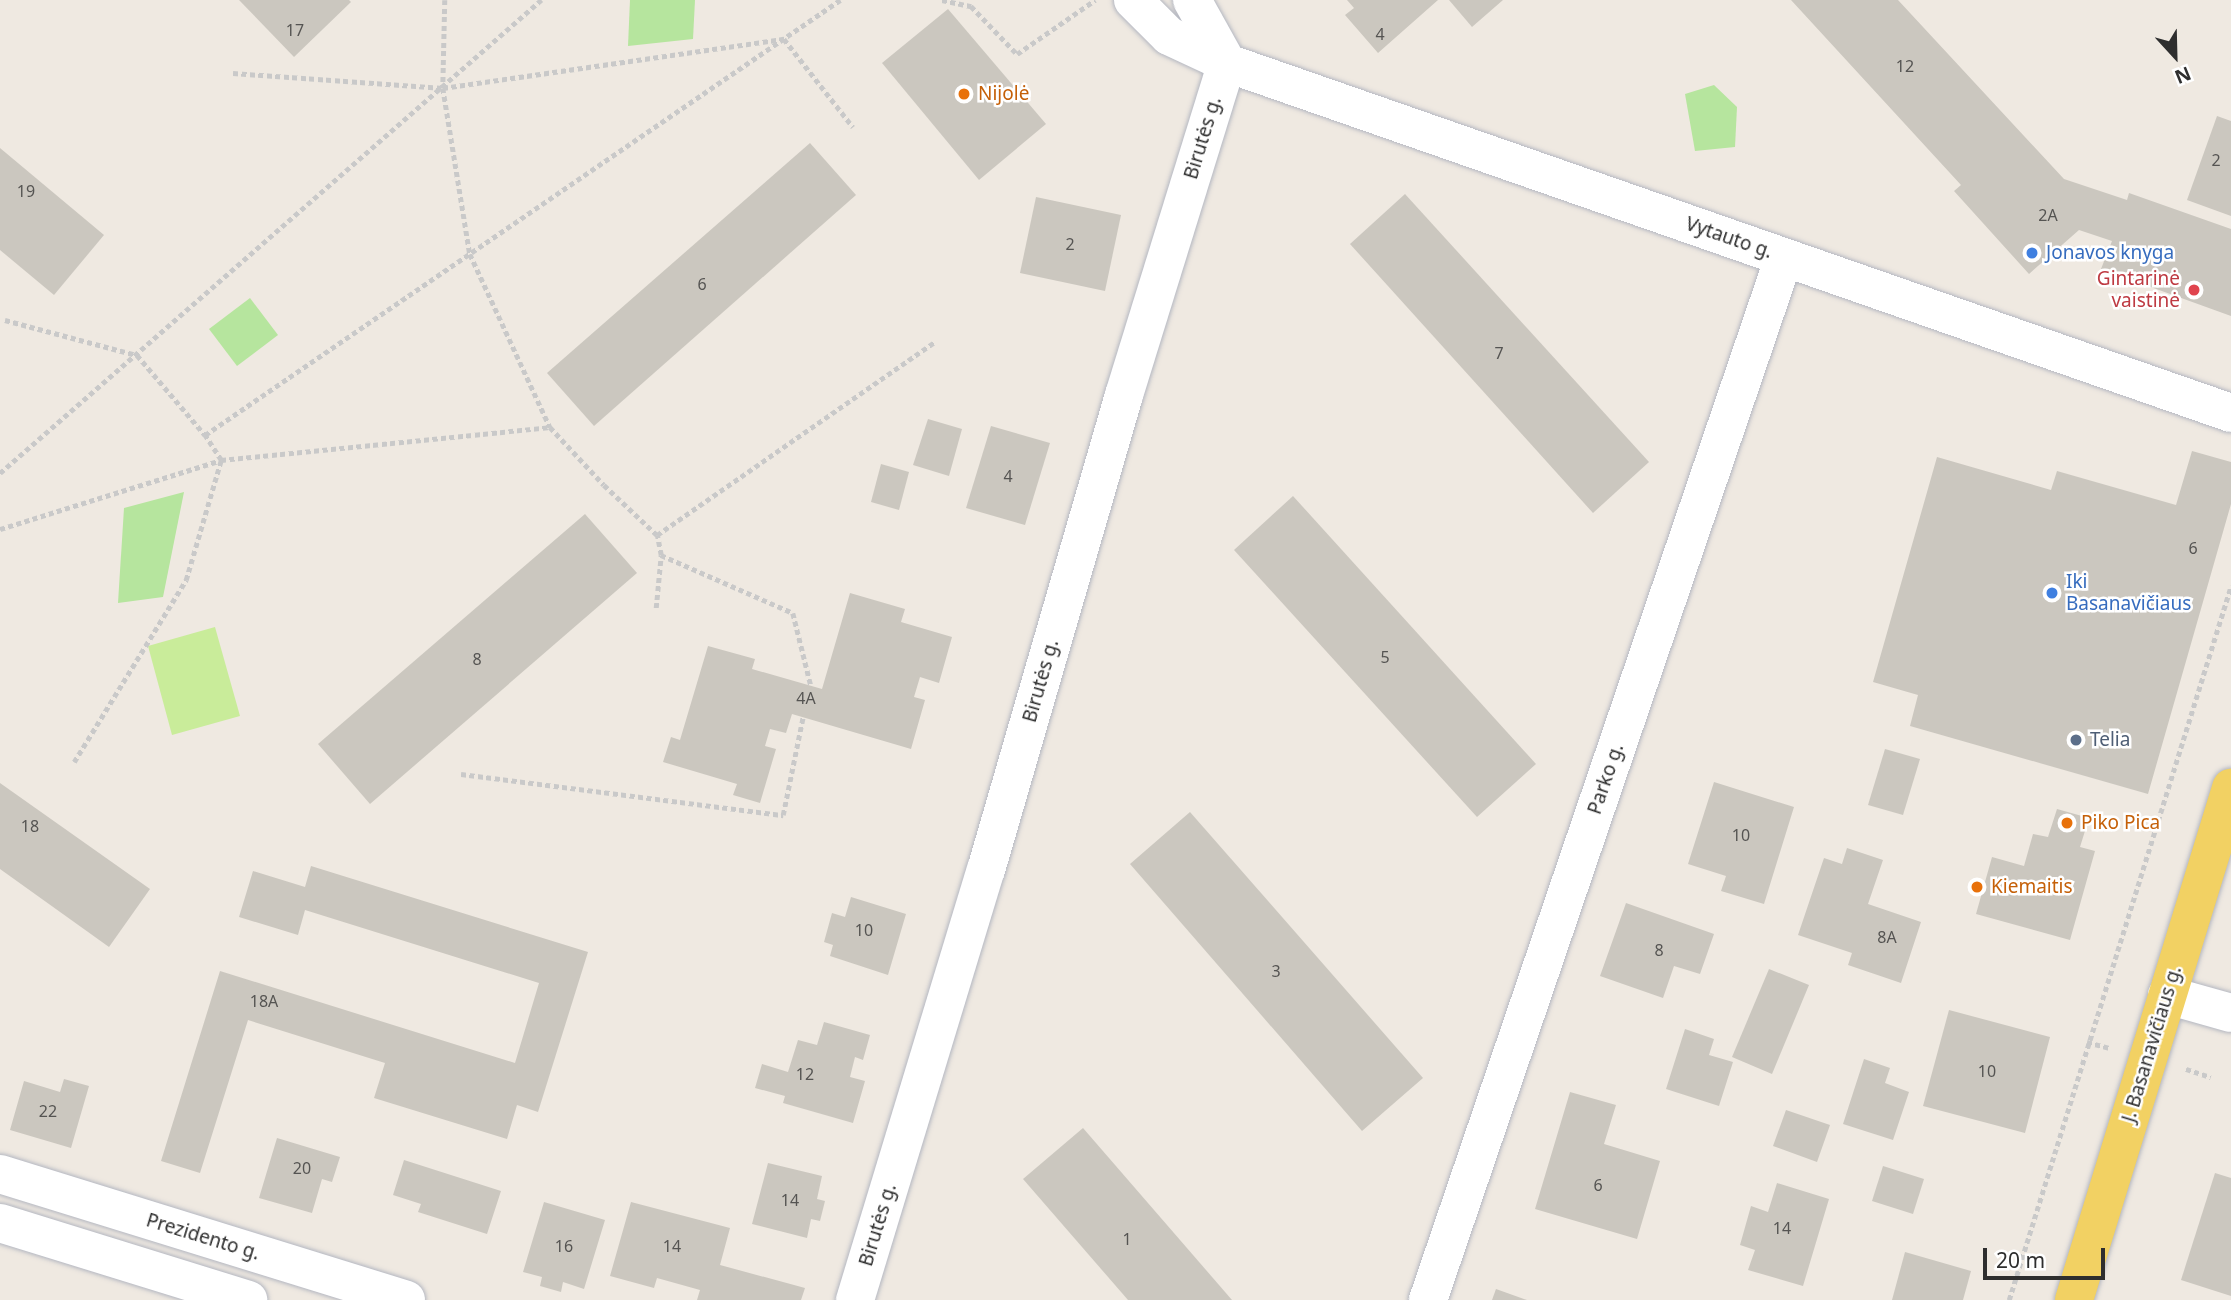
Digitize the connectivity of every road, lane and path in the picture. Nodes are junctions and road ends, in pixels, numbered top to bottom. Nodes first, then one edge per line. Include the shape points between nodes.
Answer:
1 (445, 0) edge
2 (541, 0) edge
3 (840, 0) edge
4 (942, 0) edge
5 (1095, 0) edge
6 (1133, 0) edge
7 (1192, 0) edge
8 (784, 39) junction
9 (1227, 63) junction
10 (233, 73) dead end
11 (443, 88) junction
12 (853, 127) dead end
13 (470, 254) junction
14 (1784, 257) junction
15 (5, 320) dead end
16 (934, 342) dead end
17 (137, 355) junction
18 (2231, 413) edge
19 (550, 427) junction
20 (205, 435) junction
21 (220, 460) junction
22 (0, 473) edge
23 (0, 529) edge
24 (657, 535) junction
25 (661, 555) junction
26 (2231, 586) edge
27 (656, 608) dead end
28 (811, 686) dead end
29 (803, 717) dead end
30 (74, 762) dead end
31 (461, 774) dead end
32 (2231, 788) edge
33 (2167, 995) junction
34 (2231, 1013) edge
35 (0, 1174) edge
36 (0, 1223) edge
37 (248, 1300) edge
38 (406, 1300) edge
39 (855, 1300) edge
40 (1427, 1300) edge
41 (2008, 1300) edge
42 (2074, 1300) edge

1 - 11 path
2 - 11 path
3 - 8 path
4 - 5 path via 971,6 1017,54
6 - 9 street, Vytauto g. via 1169,36
7 - 9 street
8 - 11 path
8 - 12 path
8 - 13 path
9 - 14 street, Vytauto g.
9 - 39 street, Birutės g.
10 - 11 path
11 - 13 path
11 - 17 path
13 - 19 path
13 - 20 path
14 - 18 street, Vytauto g.
14 - 40 street, Parko g.
15 - 17 path
16 - 24 path
17 - 20 path
17 - 22 path
19 - 21 path
19 - 24 path
20 - 21 path
21 - 23 path
21 - 30 path via 186,580
24 - 25 path
25 - 27 path
25 - 28 path via 793,613
26 - 41 path
29 - 31 path via 783,815
32 - 33 main road, J. Basanavičiaus g.
33 - 34 street
33 - 42 main road, J. Basanavičiaus g.
35 - 38 street, Prezidento g.
36 - 37 street

